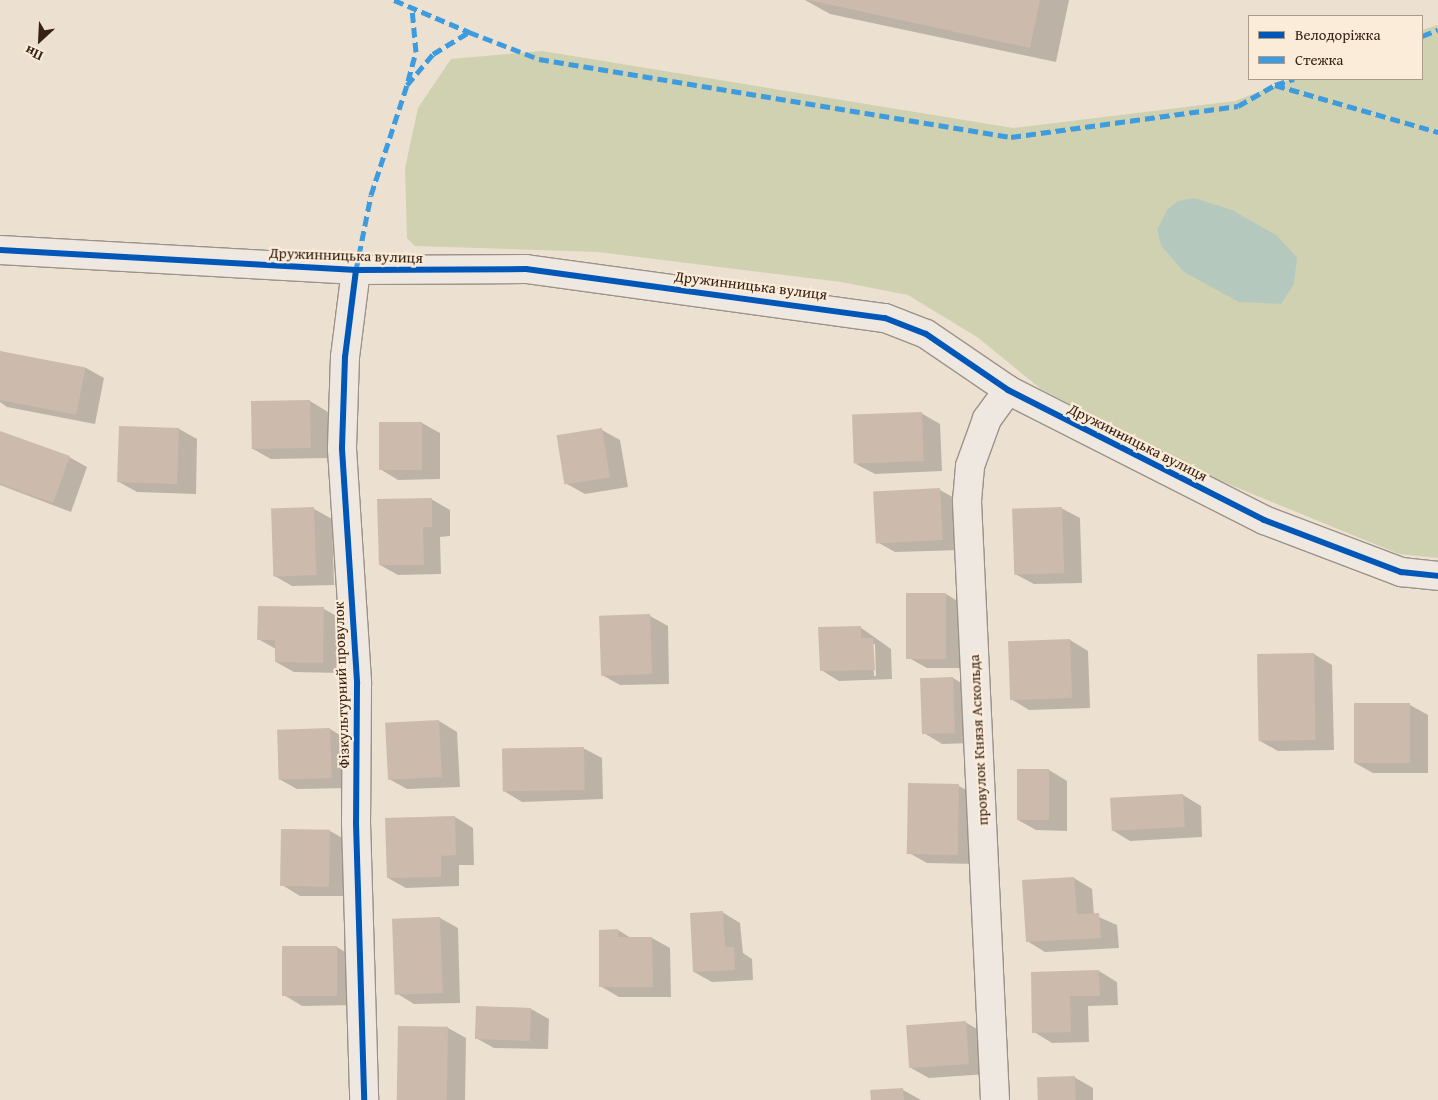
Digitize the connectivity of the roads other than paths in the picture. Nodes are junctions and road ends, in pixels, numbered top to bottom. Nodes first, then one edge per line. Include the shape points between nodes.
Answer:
1 (0, 250) edge
2 (356, 270) junction
3 (1008, 390) junction
4 (1438, 576) edge
5 (364, 1100) edge
6 (995, 1100) edge

1 - 2 street, Дружинницька вулиця
2 - 3 street, Дружинницька вулиця via 526,269 844,310 885,318 926,334
2 - 5 street, Фізкультурний провулок via 345,357 342,448 357,684 356,823
3 - 4 street, Дружинницька вулиця via 1264,520 1401,572
3 - 6 street, провулок Князя Аскольда via 987,419 970,466 967,501

